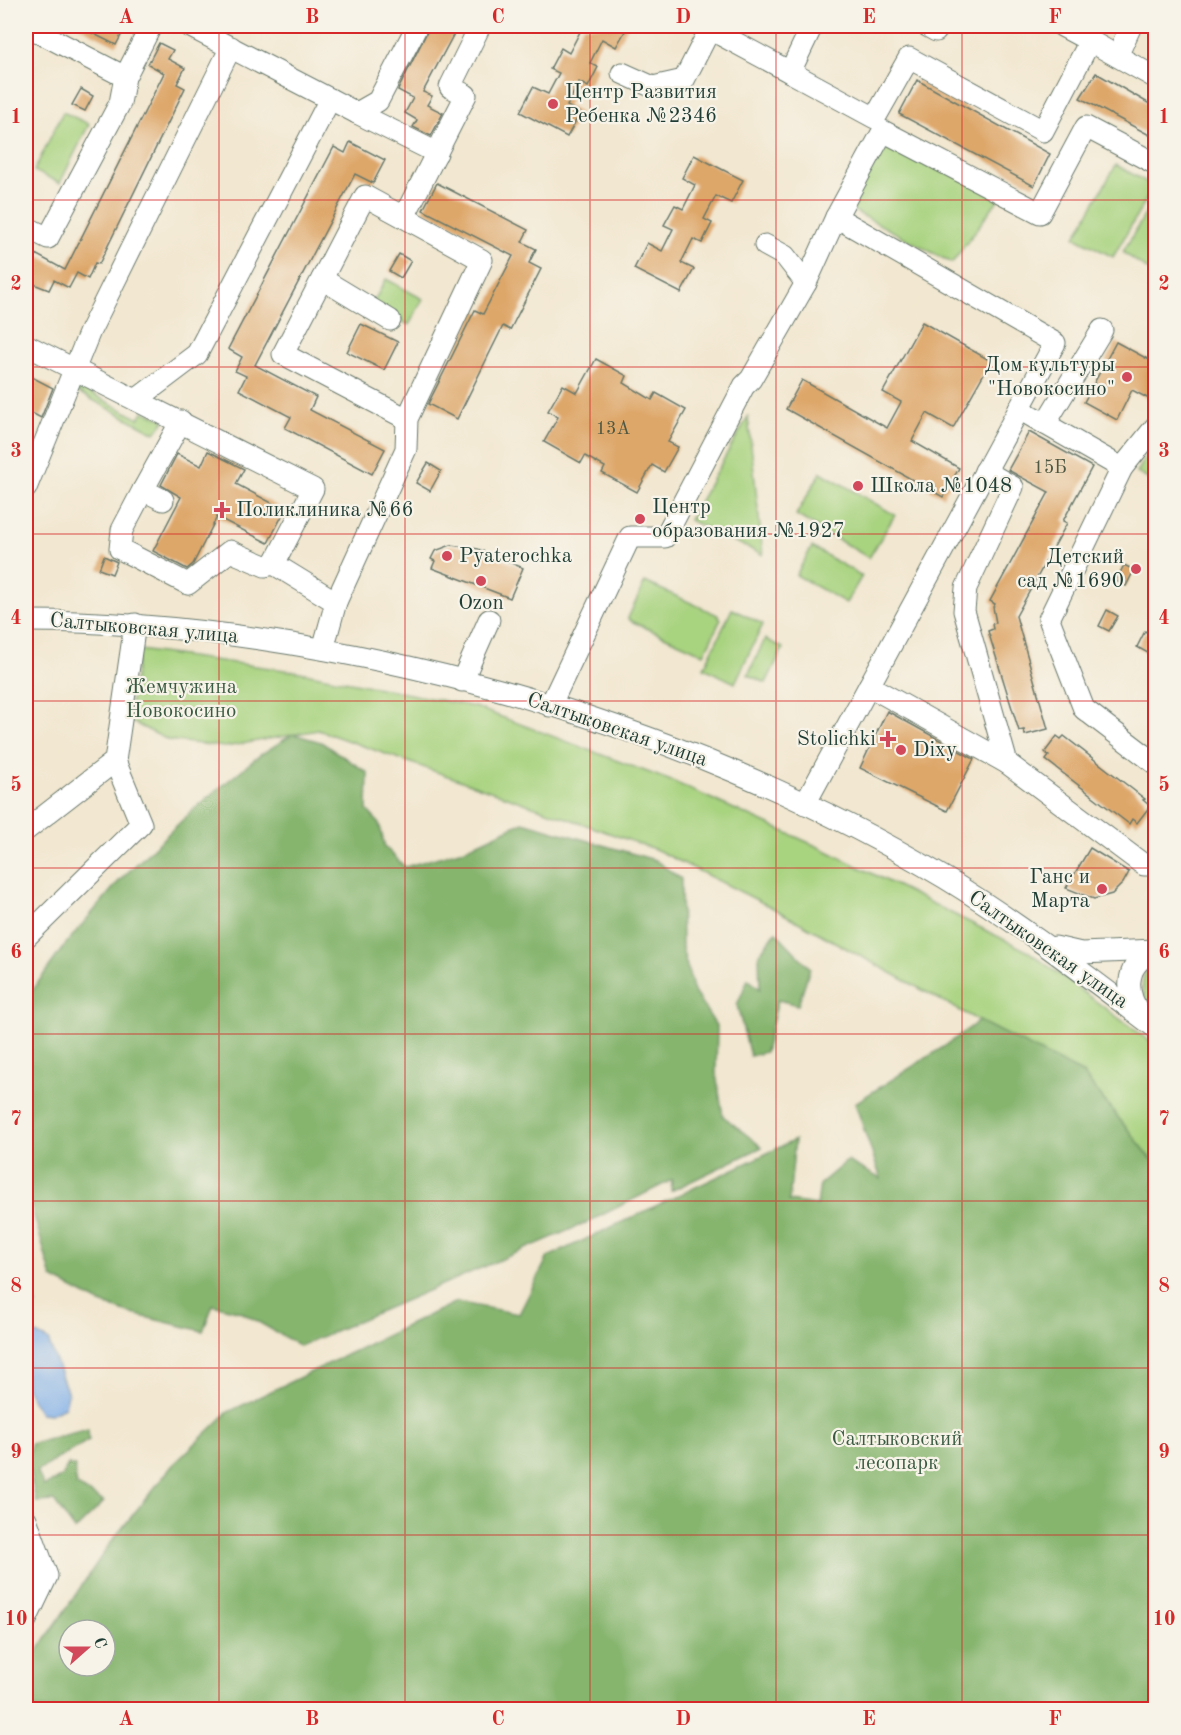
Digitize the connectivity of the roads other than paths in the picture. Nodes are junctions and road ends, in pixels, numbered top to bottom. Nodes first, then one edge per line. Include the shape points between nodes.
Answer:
1 (27, 26) edge
2 (151, 26) edge
3 (417, 26) edge
4 (480, 26) edge
5 (812, 26) edge
6 (927, 26) edge
7 (939, 26) edge
8 (1062, 26) edge
9 (1131, 26) edge
10 (711, 27) edge
11 (197, 28) edge
12 (1090, 41) junction
13 (231, 47) junction
14 (1117, 56) junction
15 (790, 72) junction
16 (622, 73) dead end
17 (125, 77) junction
18 (1155, 78) edge
19 (330, 99) junction
20 (357, 112) junction
21 (436, 153) junction
22 (1155, 164) edge
23 (404, 217) junction
24 (836, 217) junction
25 (26, 227) edge
26 (765, 245) dead end
27 (322, 279) junction
28 (806, 283) junction
29 (390, 320) dead end
30 (1102, 330) dead end
31 (26, 345) edge
32 (73, 368) junction
33 (136, 400) junction
34 (1019, 409) junction
35 (407, 419) junction
36 (181, 421) junction
37 (1045, 424) junction
38 (1155, 426) edge
39 (1122, 468) junction
40 (985, 471) junction
41 (26, 488) edge
42 (143, 490) junction
43 (163, 500) dead end
44 (274, 564) junction
45 (336, 602) junction
46 (489, 620) dead end
47 (26, 621) edge
48 (135, 624) junction
49 (323, 649) junction
50 (462, 681) junction
51 (869, 686) junction
52 (550, 706) junction
53 (115, 761) junction
54 (1008, 763) junction
55 (1155, 764) edge
56 (805, 804) junction
57 (26, 830) edge
58 (1155, 865) edge
59 (26, 937) edge
60 (1036, 938) junction
61 (1155, 951) edge
62 (1150, 1024) edge
63 (26, 1519) edge
64 (26, 1620) edge

1 - 17 street
2 - 17 street
3 - 20 street via 378,101
4 - 21 street via 450,87 466,95
5 - 15 street
6 - 7 street via 936,31
8 - 12 street
9 - 14 street
10 - 15 street
10 - 16 street via 684,80 653,87
11 - 13 street
12 - 14 street
12 - 15 street via 1043,131 909,58 875,118
13 - 19 street
13 - 32 street
14 - 18 street
17 - 25 street via 120,104 48,238
19 - 20 street
19 - 33 street via 197,354
20 - 21 street
21 - 23 street
22 - 24 street via 1086,127 1040,213 883,131
23 - 27 street via 365,196
23 - 35 street via 482,260
24 - 28 street
24 - 34 street via 1055,343
26 - 28 street via 785,256
27 - 29 street
27 - 35 street via 284,354
28 - 52 street via 744,386 665,537 630,537
30 - 37 street
31 - 32 street
32 - 33 street
32 - 41 street
33 - 36 street
34 - 37 street
34 - 40 street
35 - 45 street via 406,448
36 - 42 street
36 - 44 street via 313,489
37 - 39 street
38 - 39 street
39 - 55 street via 1049,619 1084,709
40 - 51 street
40 - 54 street via 1014,487 966,588 964,611
42 - 43 street
42 - 44 street via 122,530 120,549 188,584 230,552 265,566
44 - 45 street
45 - 49 street
46 - 50 street
47 - 48 street, Салтыковская улица
48 - 49 street, Салтыковская улица
48 - 53 street
49 - 50 street, Салтыковская улица
50 - 52 street, Салтыковская улица
51 - 54 street
51 - 56 street
52 - 56 street, Салтыковская улица via 676,748
53 - 57 street
53 - 59 street via 141,824
54 - 58 street via 1144,864
56 - 60 street, Салтыковская улица via 914,860
60 - 61 street via 1082,953
60 - 62 street, Салтыковская улица
61 - 62 street, Салтыковская улица via 1139,960 1129,980 1133,1003
63 - 64 street via 47,1576

